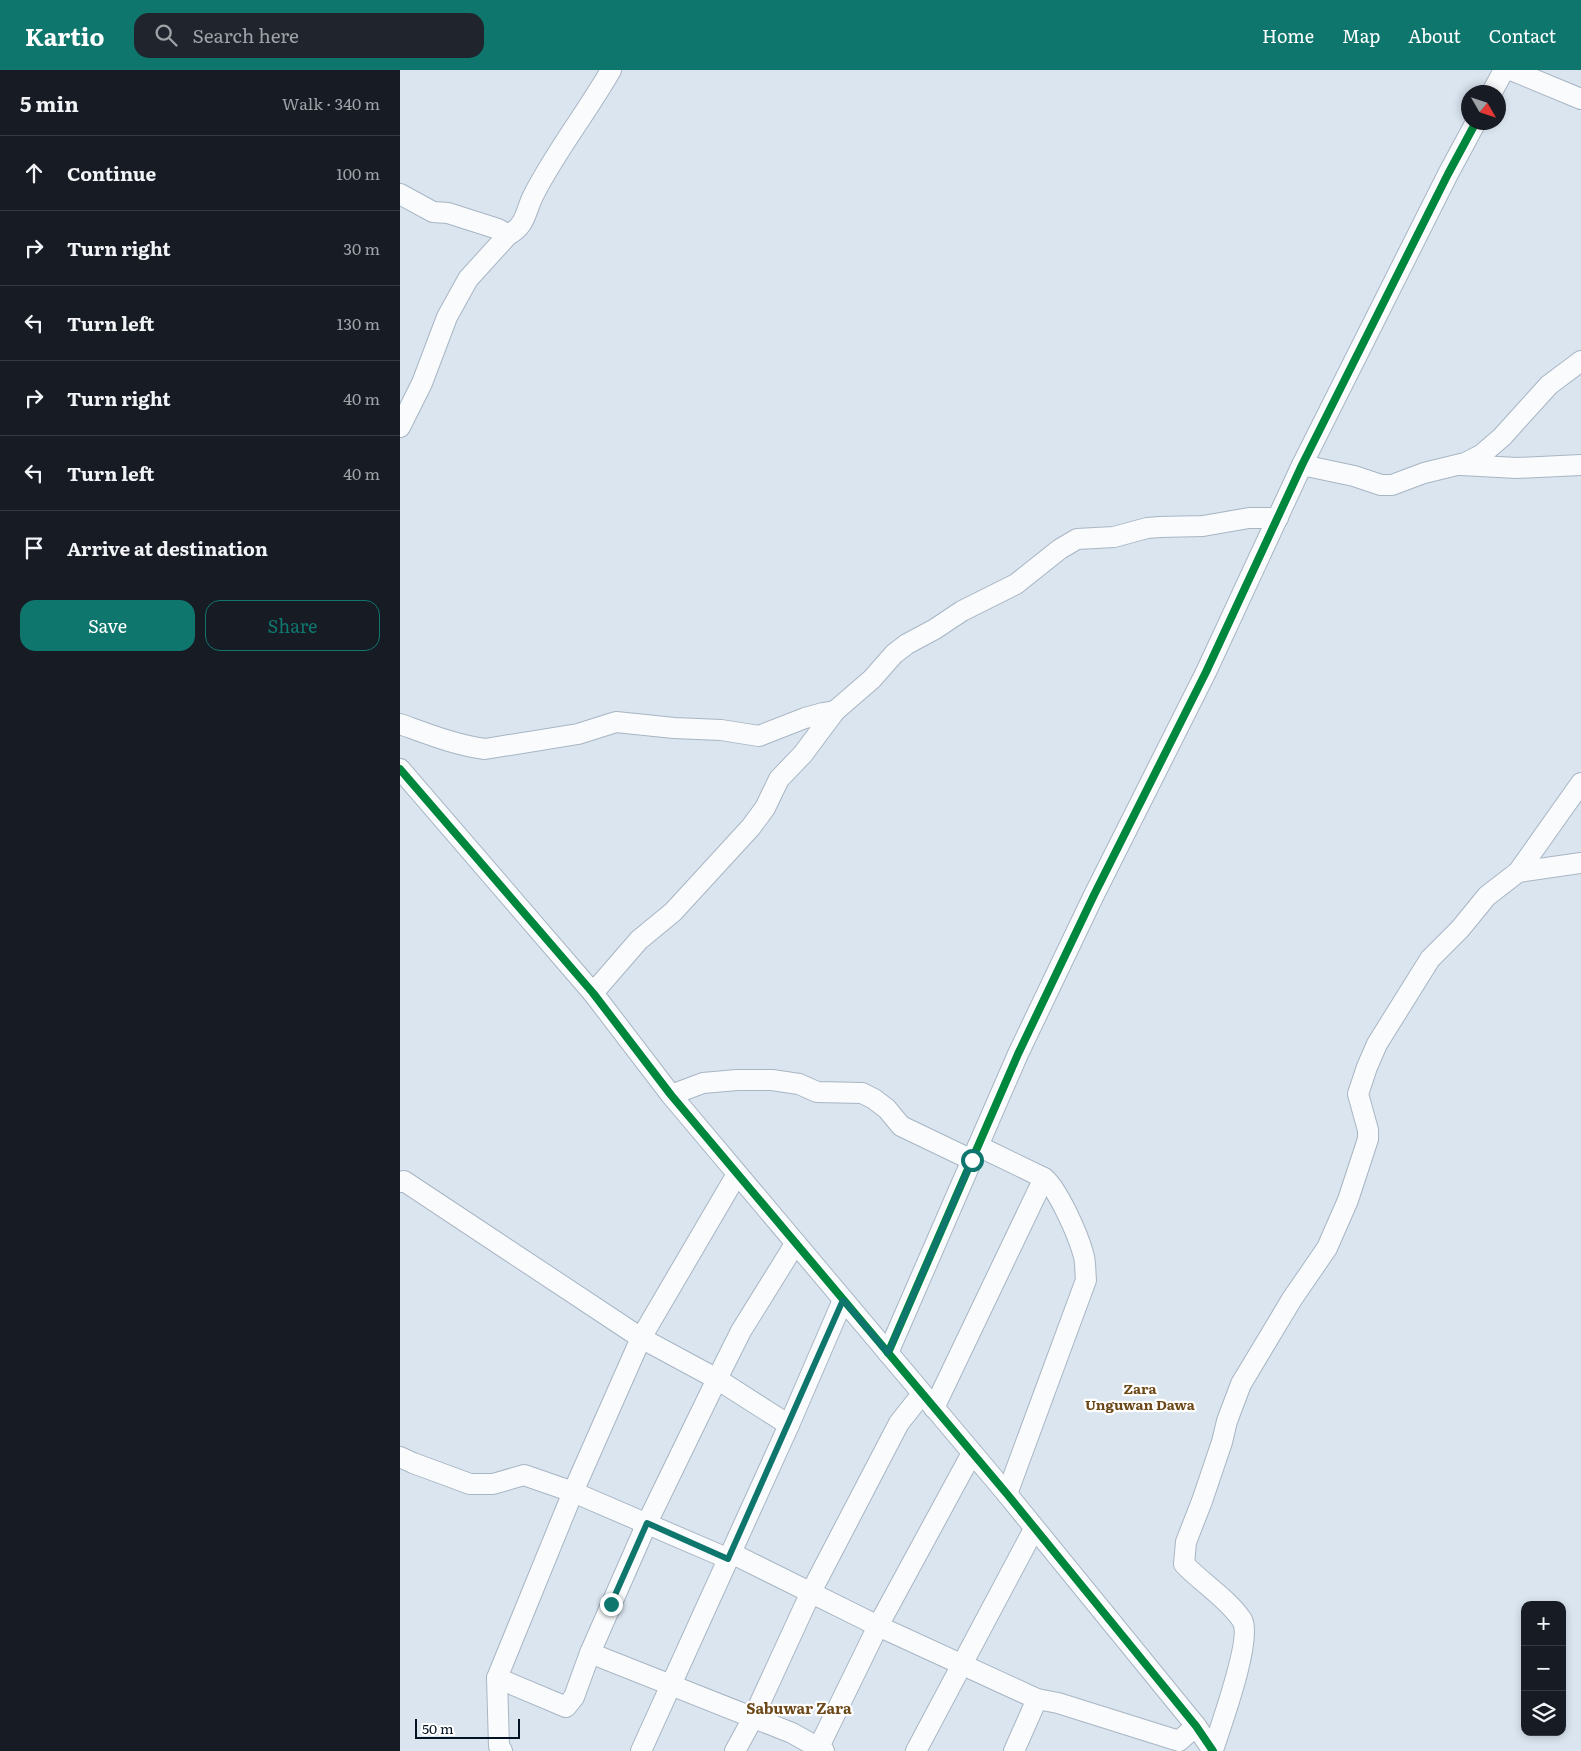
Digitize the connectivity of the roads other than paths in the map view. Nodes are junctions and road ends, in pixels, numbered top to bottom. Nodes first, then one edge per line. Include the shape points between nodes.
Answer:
1 (612, 70) edge
2 (1504, 70) edge
3 (1511, 70) edge
4 (1496, 85) edge
5 (1581, 99) edge
6 (1472, 130) edge
7 (400, 194) edge
8 (508, 235) junction
9 (1581, 361) edge
10 (400, 427) edge
11 (1457, 464) junction
12 (1302, 465) junction
13 (1581, 465) edge
14 (1278, 518) junction
15 (835, 711) junction
16 (400, 724) edge
17 (400, 769) edge
18 (1581, 783) edge
19 (1581, 863) edge
20 (1518, 872) junction
21 (593, 993) junction
22 (671, 1095) junction
23 (975, 1153) junction
24 (737, 1174) junction
25 (1044, 1178) junction
26 (400, 1182) edge
27 (796, 1244) junction
28 (843, 1300) junction
29 (641, 1338) junction
30 (888, 1353) junction
31 (717, 1379) junction
32 (928, 1401) junction
33 (789, 1425) junction
34 (972, 1453) junction
35 (400, 1457) edge
36 (574, 1492) junction
37 (1007, 1494) junction
38 (647, 1523) junction
39 (1034, 1529) junction
40 (730, 1556) junction
41 (811, 1592) junction
42 (878, 1626) junction
43 (590, 1653) junction
44 (963, 1666) junction
45 (497, 1678) junction
46 (671, 1685) junction
47 (1037, 1699) junction
48 (753, 1718) junction
49 (1196, 1726) junction
50 (1177, 1746) edge
51 (820, 1750) edge
52 (1213, 1750) edge
53 (502, 1751) edge
54 (641, 1751) edge
55 (735, 1751) edge
56 (916, 1751) edge
57 (1014, 1751) edge

1 - 8 street via 569,133 520,226
2 - 4 street
3 - 5 street
6 - 12 street
7 - 8 street via 433,212 448,213
8 - 10 street via 468,279 447,317 422,383
9 - 11 street via 1549,385 1512,428 1481,455
11 - 12 street via 1392,485
11 - 13 street via 1517,468
12 - 14 street
14 - 15 street via 1147,528 1114,537 1076,539 1016,584 906,644
14 - 23 street via 1018,1054
15 - 16 street via 805,718 759,736 616,722 578,734 485,749 435,737
15 - 21 street via 803,754 779,779 765,808 751,827 672,912 639,940
17 - 21 street
18 - 20 street
19 - 20 street
20 - 52 street via 1488,896 1430,959 1377,1044 1358,1094 1368,1139 1348,1200 1327,1248 1241,1384 1227,1421 1186,1542 1184,1564 1228,1602 1243,1622 1243,1648
21 - 22 street
22 - 23 street via 703,1083 737,1080 799,1084 817,1092 862,1093 887,1109 901,1126
22 - 24 street
23 - 25 street
23 - 30 street
24 - 27 street
24 - 29 street
25 - 32 street
25 - 37 street via 1070,1220 1084,1254 1086,1280
26 - 29 street via 404,1181
27 - 28 street
27 - 31 street via 741,1331
28 - 30 street
28 - 33 street
29 - 31 street
29 - 36 street
30 - 32 street
31 - 33 street
31 - 38 street
32 - 34 street
32 - 41 street via 899,1423
33 - 40 street
34 - 37 street
34 - 42 street
35 - 36 street via 470,1484 492,1484 524,1475
36 - 38 street
36 - 45 street
37 - 39 street
38 - 40 street
38 - 43 street
39 - 44 street
39 - 49 street
40 - 41 street
40 - 46 street
41 - 42 street
41 - 48 street
42 - 44 street
42 - 51 street
43 - 45 street via 574,1697 566,1707
43 - 46 street
44 - 47 street
44 - 56 street
45 - 53 street via 499,1746
46 - 48 street
46 - 54 street
47 - 50 street via 1058,1703
47 - 57 street
48 - 51 street via 792,1733
48 - 55 street
49 - 50 street
49 - 52 street

